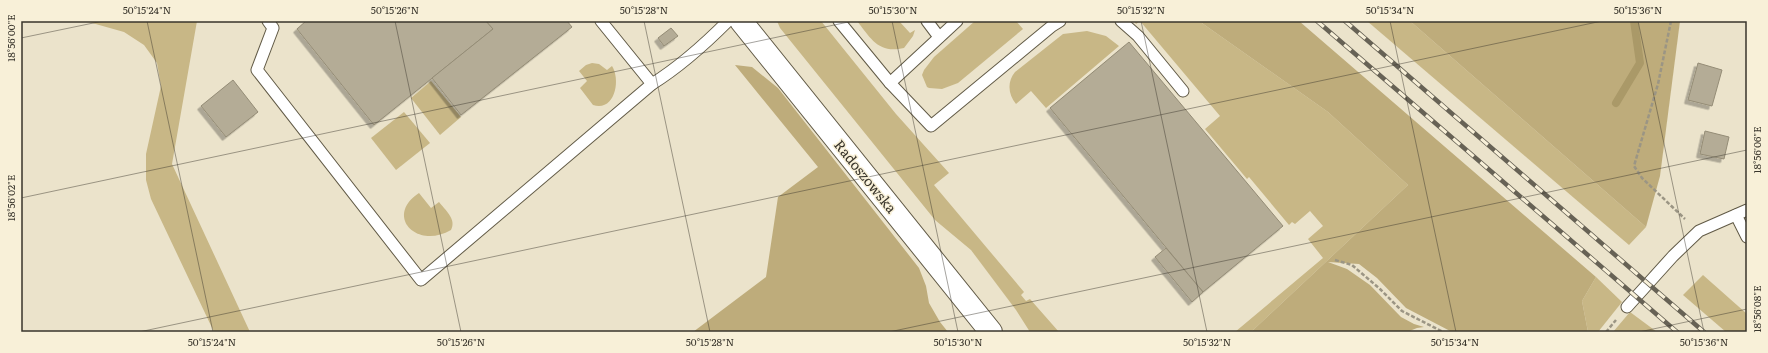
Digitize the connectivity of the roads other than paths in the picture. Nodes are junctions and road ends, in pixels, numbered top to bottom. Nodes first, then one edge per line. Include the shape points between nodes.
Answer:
1 (268, 21) edge
2 (601, 21) edge
3 (728, 21) edge
4 (741, 21) edge
5 (839, 21) edge
6 (927, 21) edge
7 (1060, 21) edge
8 (1121, 21) edge
9 (951, 23) edge
10 (939, 36) junction
11 (890, 83) junction
12 (652, 84) junction
13 (1183, 91) dead end
14 (1747, 210) edge
15 (1736, 215) junction
16 (1747, 237) edge
17 (1627, 307) dead end
18 (991, 332) edge

1 - 12 lane via 273,28 256,70 422,280
2 - 12 lane
3 - 12 lane via 696,53 674,71
4 - 18 street, Radoszowska
5 - 11 lane
6 - 10 lane
7 - 11 lane via 931,126
8 - 13 lane via 1138,36
9 - 10 lane
10 - 11 lane
14 - 15 lane
15 - 16 lane
15 - 17 lane via 1699,231

